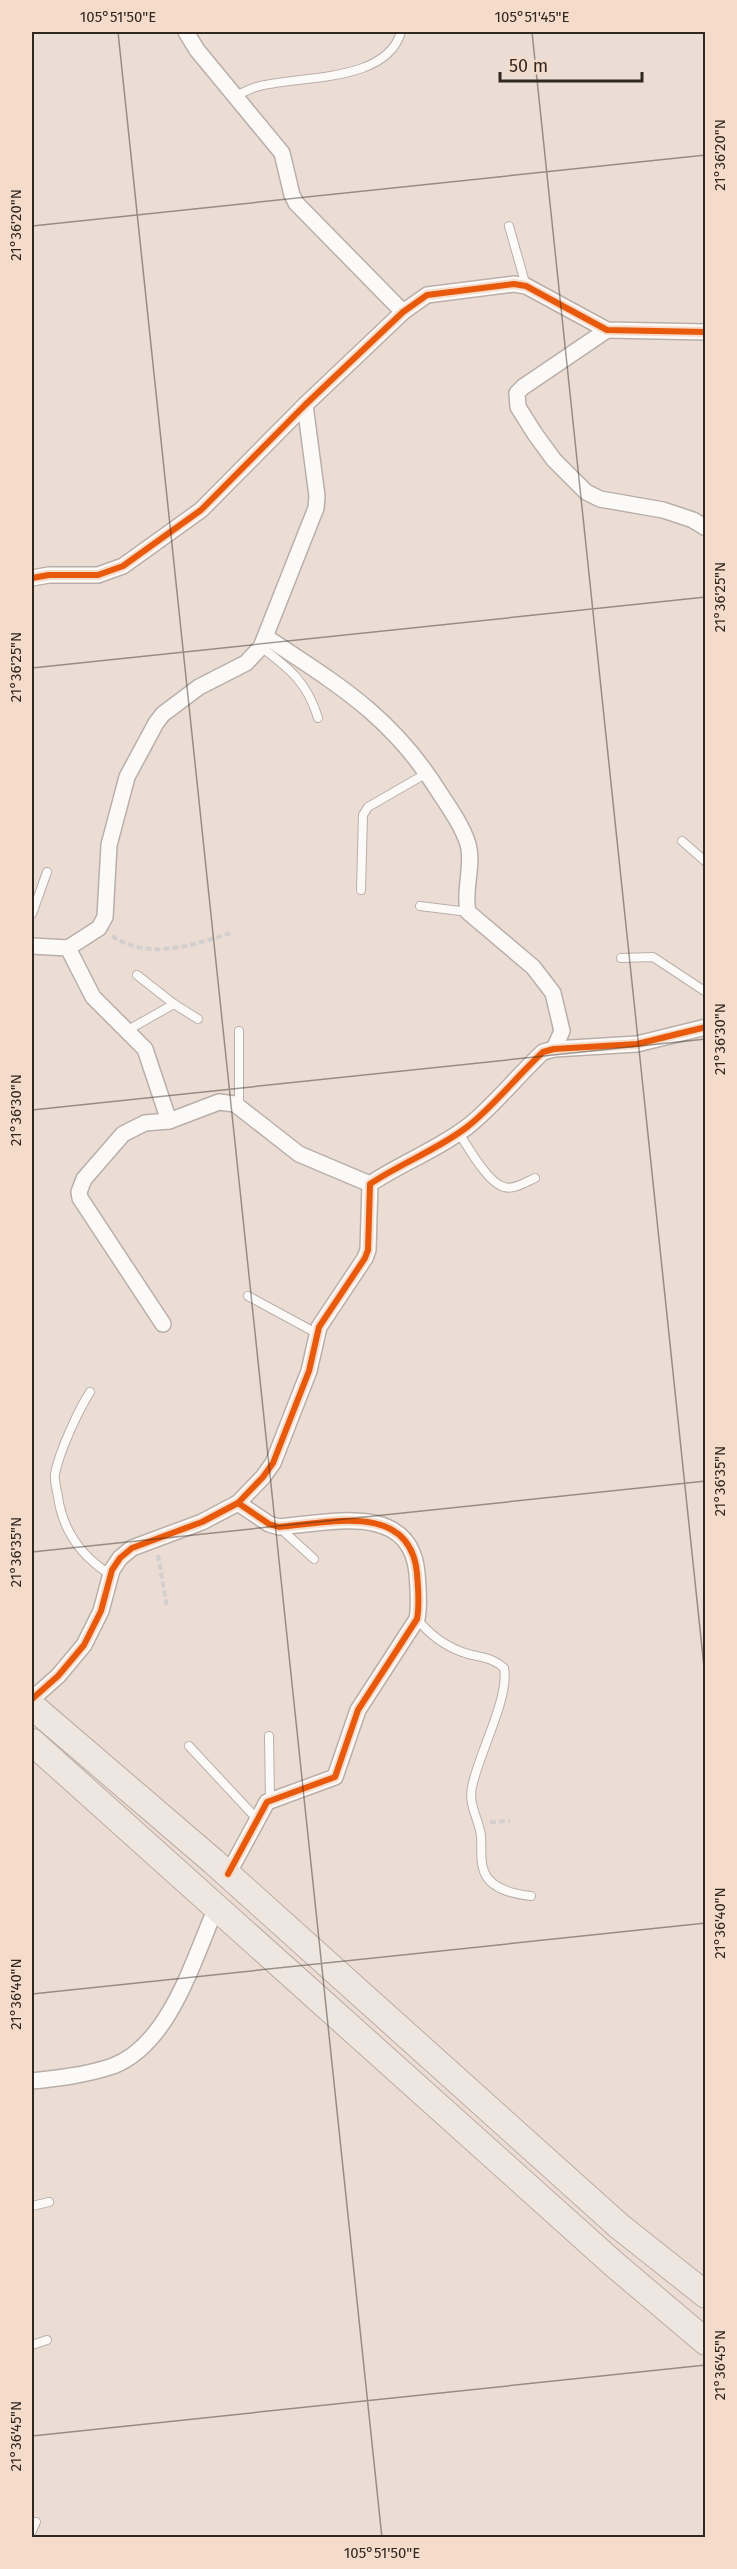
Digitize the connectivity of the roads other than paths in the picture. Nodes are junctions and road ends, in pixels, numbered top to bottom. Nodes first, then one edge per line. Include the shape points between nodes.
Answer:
1 (186, 32) edge
2 (401, 32) edge
3 (235, 96) junction
4 (509, 226) dead end
5 (526, 286) junction
6 (404, 312) junction
7 (607, 330) junction
8 (705, 332) edge
9 (305, 405) junction
10 (705, 528) edge
11 (32, 578) edge
12 (263, 642) junction
13 (318, 718) dead end
14 (428, 773) junction
15 (682, 841) dead end
16 (705, 862) edge
17 (47, 872) dead end
18 (361, 890) dead end
19 (420, 906) dead end
20 (468, 912) junction
21 (32, 915) edge
22 (32, 946) edge
23 (68, 948) junction
24 (621, 958) dead end
25 (137, 975) dead end
26 (705, 992) edge
27 (174, 1004) junction
28 (198, 1018) dead end
29 (705, 1027) edge
30 (128, 1030) junction
31 (239, 1031) dead end
32 (554, 1049) junction
33 (239, 1107) junction
34 (169, 1121) junction
35 (459, 1133) junction
36 (535, 1178) dead end
37 (370, 1184) junction
38 (248, 1296) dead end
39 (163, 1324) dead end
40 (318, 1334) junction
41 (90, 1392) dead end
42 (238, 1503) junction
43 (279, 1527) junction
44 (314, 1559) dead end
45 (111, 1575) junction
46 (417, 1619) junction
47 (32, 1699) edge
48 (32, 1706) edge
49 (269, 1736) dead end
50 (32, 1742) edge
51 (189, 1746) dead end
52 (270, 1800) junction
53 (257, 1819) junction
54 (228, 1874) junction
55 (531, 1896) dead end
56 (216, 1908) junction
57 (32, 2081) edge
58 (49, 2202) dead end
59 (32, 2206) edge
60 (705, 2295) edge
61 (47, 2340) dead end
62 (705, 2342) edge
63 (32, 2345) edge
64 (36, 2522) dead end
65 (32, 2531) edge

1 - 3 street
2 - 3 lane via 393,46 362,69 255,87
3 - 6 street via 282,153 296,203
4 - 5 lane
5 - 6 street via 441,292 427,295
5 - 7 street
6 - 9 street
7 - 8 street
7 - 10 street via 523,387 517,393 518,407 554,460 586,492 600,499 663,510
9 - 11 street via 201,510 123,566 98,575
9 - 12 street via 316,508
12 - 13 lane via 302,682
12 - 14 street via 361,702 409,747
12 - 23 street via 246,663 199,687 156,723 127,777 109,845 105,917 99,928
14 - 18 lane via 368,807 363,815
14 - 20 street via 468,845
15 - 16 lane
17 - 21 lane
19 - 20 lane
20 - 32 street via 533,966 553,993 562,1031
22 - 23 street
23 - 30 street via 93,996
24 - 26 lane via 653,957
25 - 27 lane
27 - 28 lane
27 - 30 lane
29 - 32 street via 638,1044
30 - 34 street via 145,1049
31 - 33 lane
32 - 35 street via 543,1052
33 - 34 street via 219,1102
33 - 37 street via 299,1154
34 - 39 street via 145,1123 123,1134 84,1179 79,1192
35 - 36 lane via 495,1183 510,1188
35 - 37 street
37 - 40 street via 368,1250 324,1317
38 - 40 lane
40 - 42 street via 309,1371 273,1463
41 - 45 lane via 80,1407 55,1475 67,1529 94,1565
42 - 43 street
42 - 45 street via 202,1522 132,1548 120,1558
43 - 44 lane
43 - 46 street via 360,1520 385,1525 405,1539 416,1559 420,1606
45 - 47 street via 101,1611 84,1644 58,1676
46 - 52 street via 358,1710 335,1777
46 - 55 lane via 441,1643 478,1657 490,1657 504,1668 500,1702 471,1789 472,1812 481,1834 483,1870 499,1888
48 - 54 highway
49 - 52 lane
50 - 56 highway
51 - 53 lane
52 - 53 street
53 - 54 street
54 - 60 highway via 610,2218
56 - 57 street via 166,2020 145,2045 115,2065 73,2077
56 - 62 highway
58 - 59 lane
61 - 63 lane
64 - 65 lane

